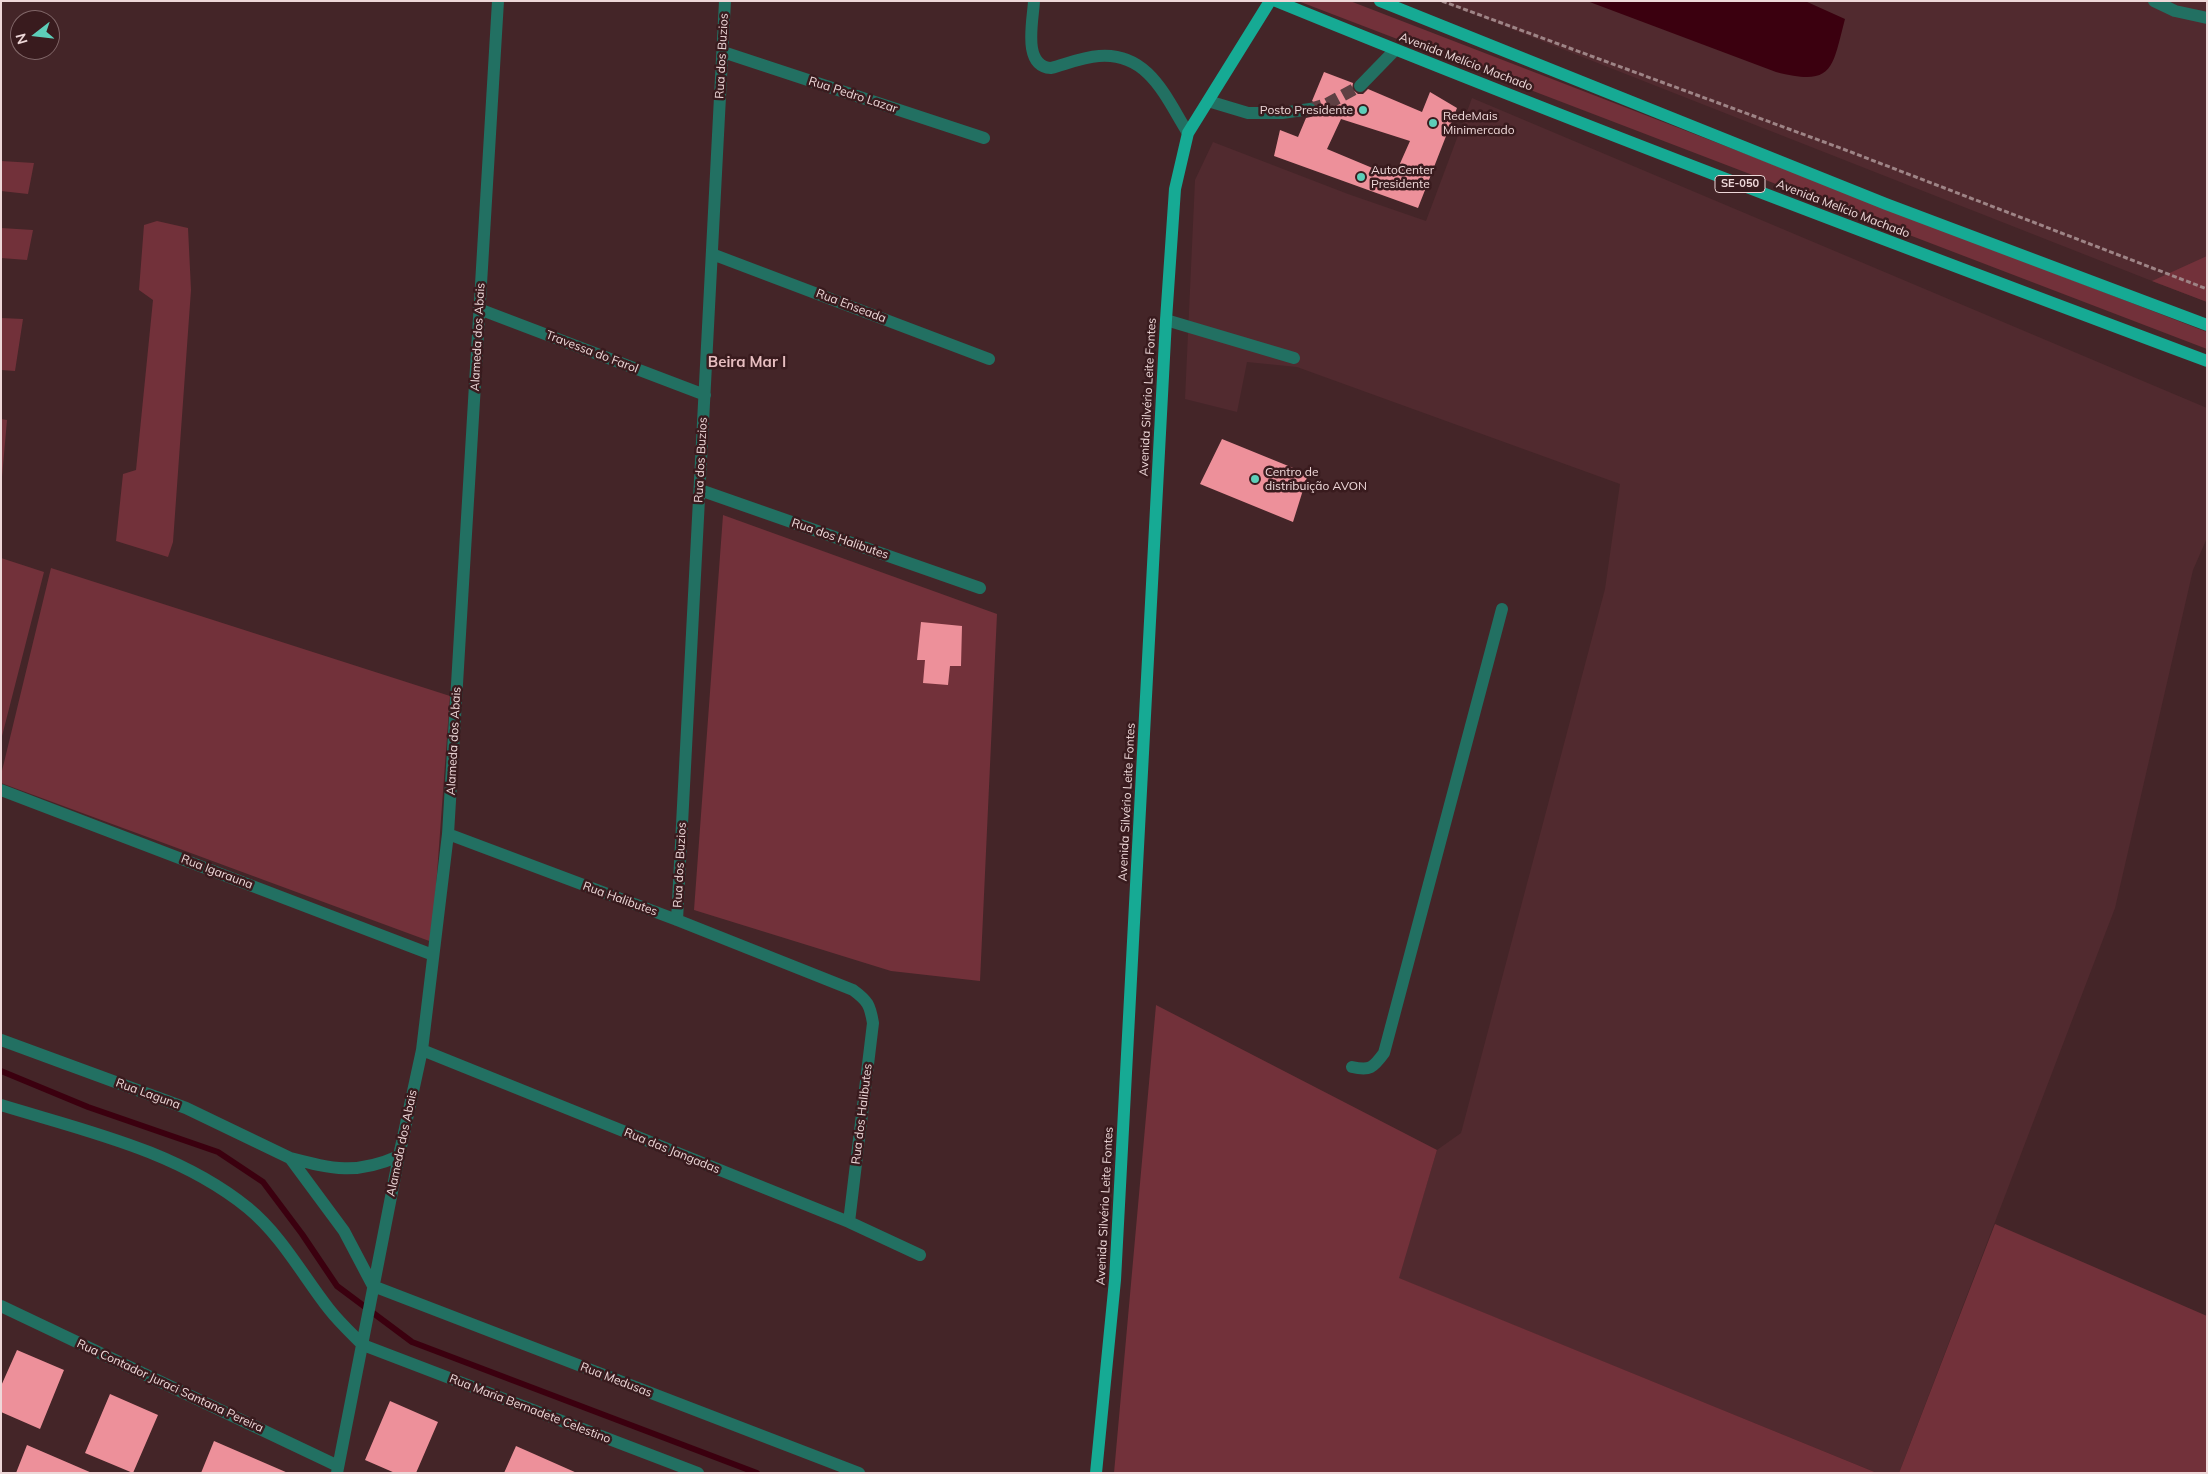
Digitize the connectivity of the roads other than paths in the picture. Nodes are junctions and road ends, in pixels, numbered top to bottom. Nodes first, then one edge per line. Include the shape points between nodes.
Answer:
1 (498, 1) edge
2 (725, 1) edge
3 (1034, 1) edge
4 (1270, 1) edge
5 (1276, 1) edge
6 (1380, 1) edge
7 (2154, 1) edge
8 (2207, 18) edge
9 (1395, 50) junction
10 (723, 52) junction
11 (1360, 86) tunnel mouth
12 (1208, 101) junction
13 (1310, 109) tunnel mouth
14 (1188, 133) junction
15 (984, 138) dead end
16 (712, 254) junction
17 (479, 309) junction
18 (1166, 320) junction
19 (2207, 325) edge
20 (989, 358) dead end
21 (1294, 358) dead end
22 (2207, 361) edge
23 (705, 395) junction
24 (700, 490) junction
25 (980, 588) dead end
26 (1502, 609) dead end
27 (1, 790) edge
28 (448, 834) junction
29 (677, 920) junction
30 (433, 954) junction
31 (870, 1006) joint
32 (1, 1040) edge
33 (422, 1050) junction
34 (1352, 1067) dead end
35 (1, 1105) edge
36 (399, 1156) junction
37 (290, 1158) junction
38 (849, 1222) junction
39 (920, 1255) dead end
40 (373, 1291) junction
41 (1, 1306) edge
42 (363, 1342) junction
43 (338, 1469) edge
44 (844, 1470) edge
45 (698, 1473) edge
46 (859, 1473) edge
47 (1096, 1473) edge

1 - 17 street, Alameda dos Abais
2 - 10 street, Rua dos Buzios
3 - 14 street via 1031,51 1036,62 1043,68 1051,68 1100,56 1132,60 1152,75
4 - 12 main road, Avenida Silvério Leite Fontes
5 - 9 main road, Avenida Melício Machado / SE-050
6 - 19 main road, Avenida Melício Machado / SE-050 via 1886,204
7 - 8 street via 2175,11
9 - 11 street
9 - 22 main road, Avenida Melício Machado / SE-050
10 - 15 street, Rua Pedro Lazar
10 - 16 street, Rua dos Buzios
12 - 13 street via 1248,113
12 - 14 main road, Avenida Silvério Leite Fontes
14 - 18 main road, Avenida Silvério Leite Fontes via 1175,189
16 - 20 street, Rua Enseada
16 - 23 street, Rua dos Buzios
17 - 23 street, Travessa do Farol
17 - 28 street, Alameda dos Abais
18 - 21 street
18 - 47 main road, Avenida Silvério Leite Fontes via 1116,1271
23 - 24 street, Rua dos Buzios
24 - 25 street, Rua dos Halibutes
24 - 29 street, Rua dos Buzios
26 - 34 street via 1384,1053 1374,1067 1363,1070
27 - 30 street, Rua Igarauna
28 - 29 street, Rua Halibutes
28 - 30 street, Alameda dos Abais
29 - 31 street, Rua Halibutes via 853,990
30 - 33 street, Alameda dos Abais
31 - 38 street, Rua dos Halibutes via 873,1023
32 - 37 street, Rua Laguna via 186,1108
33 - 36 street, Alameda dos Abais
33 - 38 street, Rua das Jangadas
35 - 42 street via 111,1138 196,1173 249,1209 291,1254 329,1310
36 - 37 street, Rua Laguna via 378,1165 351,1170
36 - 40 street, Alameda dos Abais
37 - 40 street, Rua Laguna via 344,1231
38 - 39 street, Rua das Jangadas
40 - 42 street, Alameda dos Abais
40 - 44 street, Rua Medusas
41 - 43 street, Rua Contador Juraci Santana Pereira
42 - 43 street, Alameda dos Abais
42 - 45 street, Rua Maria Bernadete Celestino
44 - 46 street, Rua Medusas

